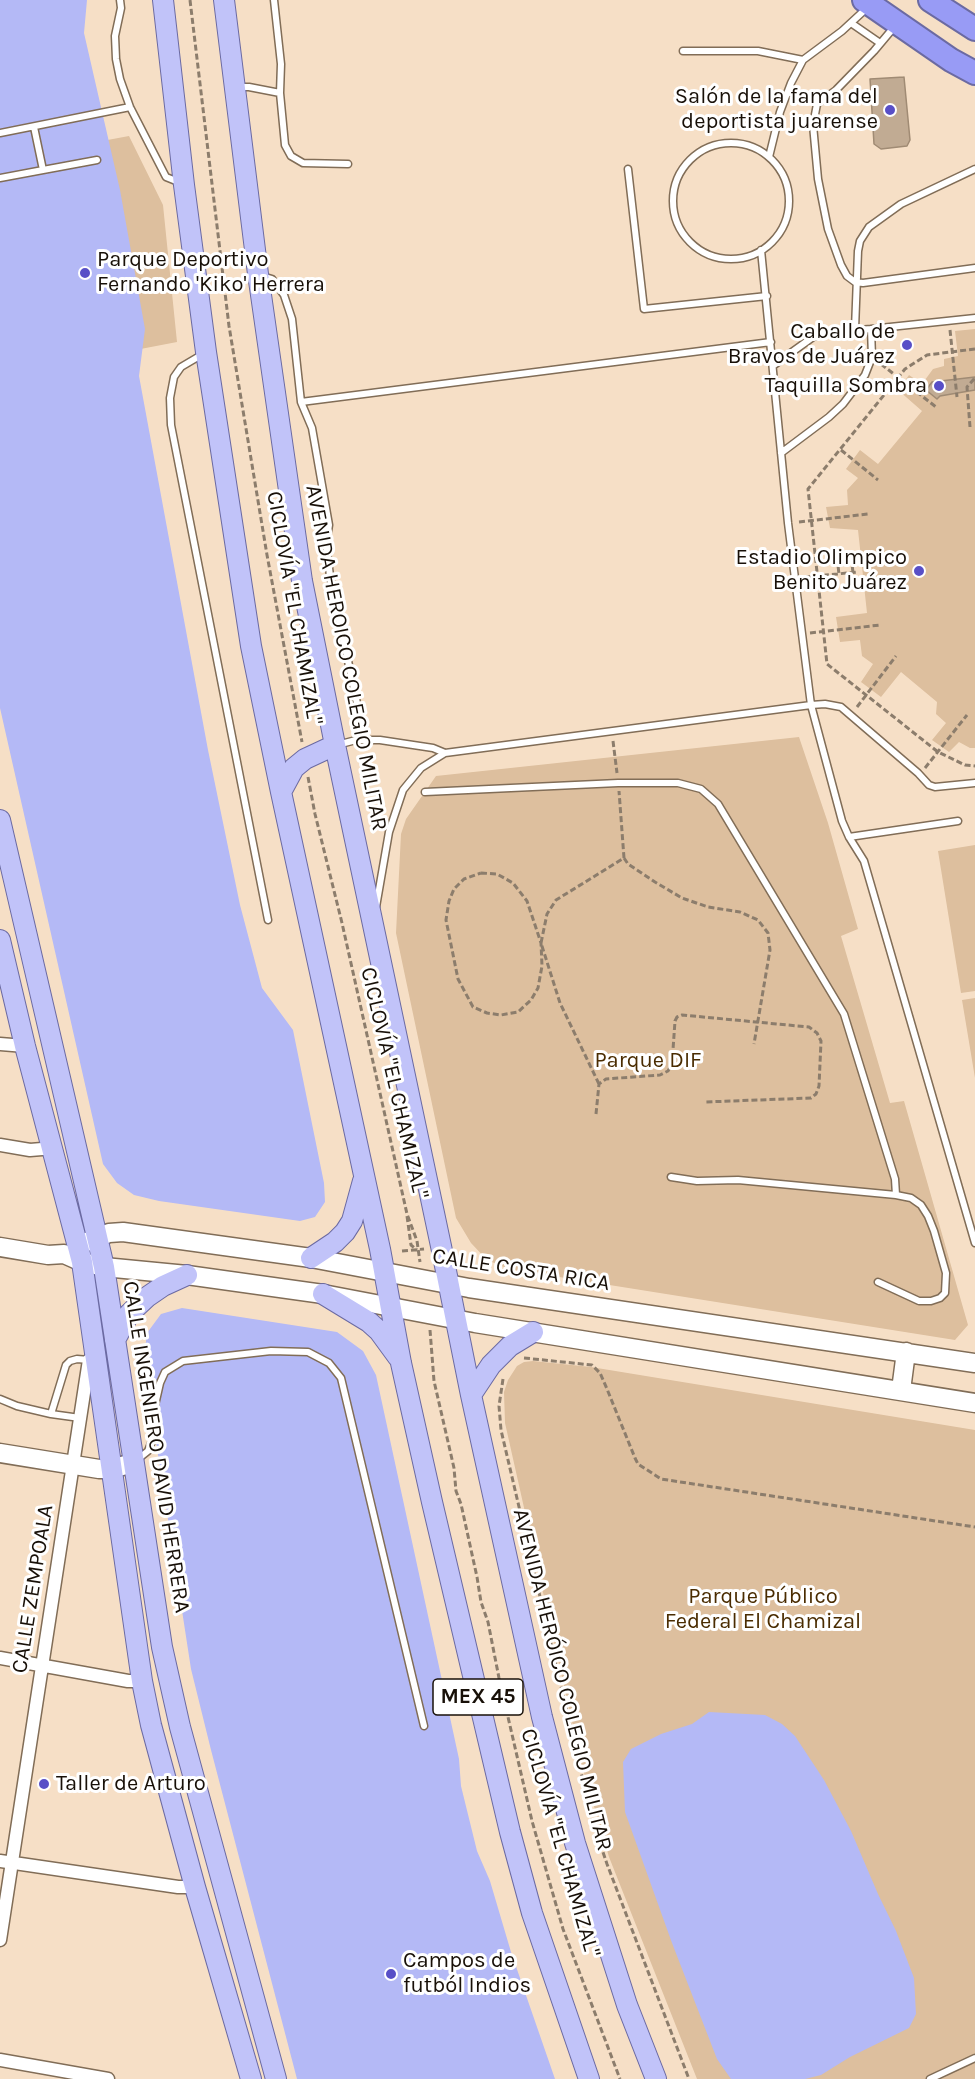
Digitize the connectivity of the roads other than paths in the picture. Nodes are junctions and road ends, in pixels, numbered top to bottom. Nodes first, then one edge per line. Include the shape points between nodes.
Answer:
1 (120, 0) edge
2 (126, 0) edge
3 (163, 0) edge
4 (224, 0) edge
5 (274, 0) edge
6 (930, 0) edge
7 (867, 2) edge
8 (121, 8) junction
9 (851, 23) junction
10 (898, 23) junction
11 (975, 29) edge
12 (880, 43) junction
13 (683, 51) dead end
14 (803, 60) junction
15 (975, 73) edge
16 (235, 87) junction
17 (280, 93) junction
18 (130, 107) junction
19 (34, 127) junction
20 (0, 133) edge
21 (769, 157) junction
22 (98, 160) dead end
23 (348, 164) dead end
24 (975, 169) edge
25 (43, 170) junction
26 (628, 170) dead end
27 (0, 178) edge
28 (184, 185) junction
29 (762, 250) junction
30 (975, 268) edge
31 (258, 274) junction
32 (855, 282) junction
33 (767, 296) junction
34 (975, 318) edge
35 (855, 329) junction
36 (871, 329) junction
37 (771, 342) junction
38 (206, 352) junction
39 (774, 365) junction
40 (301, 402) junction
41 (781, 453) junction
42 (811, 705) junction
43 (365, 741) junction
44 (335, 745) junction
45 (445, 753) junction
46 (975, 783) edge
47 (281, 792) junction
48 (425, 792) dead end
49 (0, 820) edge
50 (958, 821) dead end
51 (849, 837) junction
52 (268, 920) dead end
53 (373, 922) junction
54 (0, 940) edge
55 (0, 1044) edge
56 (26, 1046) junction
57 (0, 1145) edge
58 (54, 1148) junction
59 (364, 1175) junction
60 (671, 1177) dead end
61 (896, 1195) junction
62 (97, 1237) junction
63 (975, 1243) edge
64 (0, 1247) edge
65 (75, 1254) junction
66 (311, 1258) junction
67 (104, 1267) junction
68 (384, 1271) junction
69 (187, 1275) junction
70 (878, 1282) dead end
71 (448, 1284) junction
72 (323, 1294) junction
73 (391, 1308) junction
74 (455, 1319) junction
75 (533, 1332) junction
76 (115, 1340) junction
77 (906, 1352) junction
78 (93, 1358) junction
79 (401, 1363) junction
80 (975, 1363) edge
81 (901, 1390) junction
82 (471, 1395) junction
83 (0, 1399) edge
84 (975, 1402) edge
85 (51, 1414) junction
86 (80, 1418) junction
87 (0, 1454) edge
88 (133, 1463) junction
89 (73, 1466) junction
90 (111, 1469) junction
91 (0, 1658) edge
92 (43, 1666) junction
93 (142, 1681) junction
94 (424, 1726) dead end
95 (5, 1862) edge
96 (195, 1887) junction
97 (0, 1940) edge
98 (975, 2058) edge
99 (0, 2060) edge
100 (657, 2075) edge
101 (108, 2079) edge
102 (252, 2079) edge
103 (276, 2079) edge
104 (589, 2079) edge
105 (930, 2079) edge

1 - 8 lane
2 - 8 lane
3 - 28 main road
4 - 16 main road, AVENIDA HEROICO COLEGIO MILITAR
5 - 17 lane
6 - 11 highway
7 - 9 lane
7 - 10 highway
8 - 18 lane via 115,36 116,59
9 - 12 lane
9 - 14 lane
10 - 12 lane
10 - 15 highway
12 - 32 lane via 836,90 817,104 813,125 828,229 841,265
13 - 14 lane via 758,51
14 - 21 lane via 780,112
16 - 17 lane
16 - 31 main road, AVENIDA HEROICO COLEGIO MILITAR
17 - 23 lane via 285,145 291,156 303,163
18 - 19 lane
18 - 28 lane via 166,177
19 - 20 lane
19 - 25 lane
21 - 29 lane via 784,176 789,206 779,234
21 - 29 lane via 736,143 701,152 678,179 674,203 682,231 704,252 715,257 739,258
22 - 25 lane
24 - 32 lane via 901,204 870,227 860,241
25 - 27 lane
26 - 33 lane via 644,309
28 - 38 main road
29 - 33 lane
30 - 32 lane
31 - 40 lane via 272,279 287,303
31 - 44 main road, AVENIDA HEROICO COLEGIO MILITAR via 302,581
32 - 35 lane
33 - 37 lane
34 - 36 lane
35 - 36 lane
35 - 39 lane via 813,337
36 - 41 lane via 872,357 865,375 843,404
37 - 39 lane
37 - 40 lane
38 - 47 main road via 251,646
38 - 52 lane via 181,367 174,377 171,425
39 - 41 lane
40 - 43 lane via 312,428 328,525 330,576
41 - 42 lane
42 - 45 lane
42 - 46 lane via 834,705 852,715 924,782 935,786
42 - 51 lane
43 - 44 lane
43 - 45 lane via 380,740
44 - 47 main road via 294,768
44 - 53 main road, AVENIDA HEROICO COLEGIO MILITAR
45 - 53 lane via 421,768 400,797 388,838
47 - 59 main road
48 - 61 lane via 618,783 678,783 701,789 718,804 844,1014 896,1179
49 - 62 main road, CALLE INGENIERO DAVID HERRERA
50 - 51 lane
51 - 63 lane via 864,861
53 - 71 main road, AVENIDA HEROICO COLEGIO MILITAR
54 - 56 main road, CALLE INGENIERO DAVID HERRERA
55 - 56 street
56 - 58 main road, CALLE INGENIERO DAVID HERRERA
57 - 58 street via 30,1150
58 - 65 main road, CALLE INGENIERO DAVID HERRERA
59 - 66 main road via 352,1221 335,1242
59 - 68 main road
60 - 61 lane
61 - 70 lane via 911,1198 928,1216 946,1273 945,1293 932,1301 909,1298
62 - 65 main road, CALLE COSTA RICA
62 - 66 main road, CALLE COSTA RICA via 123,1232
62 - 67 main road, CALLE INGENIERO DAVID HERRERA
64 - 65 main road, CALLE COSTA RICA via 48,1255
65 - 67 main road, CALLE COSTA RICA
65 - 78 main road, CALLE INGENIERO DAVID HERRERA
66 - 68 main road, CALLE COSTA RICA
67 - 69 main road, CALLE COSTA RICA
67 - 76 main road, CALLE INGENIERO DAVID HERRERA
68 - 71 main road, CALLE COSTA RICA
68 - 73 main road
69 - 72 main road, CALLE COSTA RICA
69 - 76 main road via 147,1296 129,1314
71 - 74 main road, AVENIDA HEROICO COLEGIO MILITAR
71 - 77 main road, CALLE COSTA RICA
72 - 73 main road, CALLE COSTA RICA
72 - 79 main road via 369,1322
73 - 74 main road, CALLE COSTA RICA
73 - 79 main road, MEX 45
74 - 75 main road, CALLE COSTA RICA
74 - 82 main road, AVENIDA HERÓICO COLEGIO MILITAR / MEX 45
75 - 81 main road, CALLE COSTA RICA
75 - 82 main road via 510,1346 491,1365
76 - 88 main road, CALLE INGENIERO DAVID HERRERA
77 - 80 main road, CALLE COSTA RICA
77 - 81 main road
78 - 85 lane via 77,1359 66,1365
78 - 86 street, CALLE ZEMPOALA
78 - 90 main road, CALLE INGENIERO DAVID HERRERA
79 - 104 main road, MEX 45 via 510,1832 532,1913
81 - 84 main road, CALLE COSTA RICA
82 - 100 main road, AVENIDA HERÓICO COLEGIO MILITAR / MEX 45 via 542,1717 575,1843 627,2005
83 - 85 lane
85 - 86 lane
86 - 89 street, CALLE ZEMPOALA
87 - 89 main road
88 - 90 main road
88 - 94 lane via 148,1451 152,1441 154,1405 165,1372 183,1361 271,1351 308,1352 329,1363 341,1378
88 - 103 main road, CALLE INGENIERO DAVID HERRERA via 162,1647 180,1727
89 - 90 main road
89 - 92 street, CALLE ZEMPOALA
90 - 93 main road, CALLE INGENIERO DAVID HERRERA
91 - 92 street
92 - 93 street
92 - 95 street, CALLE ZEMPOALA
93 - 96 main road, CALLE INGENIERO DAVID HERRERA
95 - 96 street
95 - 97 street, CALLE ZEMPOALA
96 - 102 main road, CALLE INGENIERO DAVID HERRERA
98 - 105 lane
99 - 101 street

